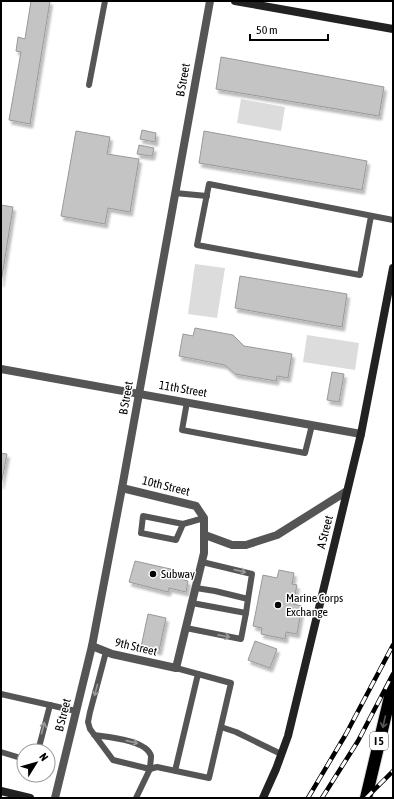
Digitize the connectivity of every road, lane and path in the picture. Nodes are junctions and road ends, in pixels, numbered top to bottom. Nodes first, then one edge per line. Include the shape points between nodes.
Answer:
1 (104, 1) edge
2 (210, 1) edge
3 (235, 1) edge
4 (393, 29) edge
5 (89, 85) dead end
6 (175, 193) junction
7 (207, 196) junction
8 (372, 216) junction
9 (393, 220) edge
10 (393, 268) edge
11 (1, 369) edge
12 (139, 393) junction
13 (187, 402) junction
14 (312, 425) junction
15 (361, 434) junction
16 (122, 488) junction
17 (347, 491) junction
18 (204, 518) junction
19 (183, 524) junction
20 (205, 535) junction
21 (202, 562) junction
22 (196, 588) junction
23 (248, 599) junction
24 (192, 603) junction
25 (246, 613) junction
26 (186, 628) junction
27 (92, 646) junction
28 (106, 652) junction
29 (176, 668) junction
30 (198, 674) junction
31 (393, 684) edge
32 (1, 694) edge
33 (50, 705) junction
34 (76, 711) junction
35 (220, 727) junction
36 (94, 735) junction
37 (40, 743) edge
38 (1, 752) edge
39 (281, 754) junction
40 (16, 757) edge
41 (150, 769) junction
42 (175, 771) junction
43 (1, 791) edge
44 (30, 798) edge
45 (55, 798) edge
46 (136, 798) edge
47 (263, 798) edge
48 (366, 798) edge

1 - 5 lane
2 - 6 street, B Street
3 - 4 main road
6 - 7 lane
6 - 12 street, B Street
7 - 8 lane via 209,184
7 - 8 lane via 197,245 360,275
8 - 9 lane
10 - 15 main road, A Street
11 - 12 street, 11th Street
12 - 13 street, 11th Street
12 - 16 street, B Street
13 - 14 street, 11th Street
13 - 14 lane via 182,430 305,453
14 - 15 street, 11th Street
15 - 17 main road, A Street
16 - 18 street, 10th Street via 196,506
16 - 27 street, B Street
17 - 20 street via 277,535 246,545 232,545
17 - 39 main road, A Street via 288,736
18 - 19 lane
18 - 20 street
19 - 19 lane via 144,516 141,533 176,540
20 - 21 street
21 - 22 street
21 -> 23 lane via 252,574
22 - 23 lane
22 - 24 street
23 - 25 lane
24 - 25 lane
24 - 26 street
26 -> 25 lane via 241,639
26 - 29 street
27 - 28 street, 9th Street
27 - 34 street, B Street
28 - 29 street, 9th Street
28 -> 36 lane via 88,722
29 - 30 lane
30 - 35 lane via 231,682
30 - 42 lane
31 -> 48 highway, I 5
32 - 33 lane
33 - 34 lane
37 -> 33 lane
34 - 45 street, B Street
35 - 39 lane
35 - 42 lane via 209,778
36 - 41 lane via 113,760
36 -> 41 lane via 141,744 151,757
38 - 40 lane
39 - 47 main road, A Street
41 - 42 lane via 157,767
41 - 46 lane
43 - 44 main road

